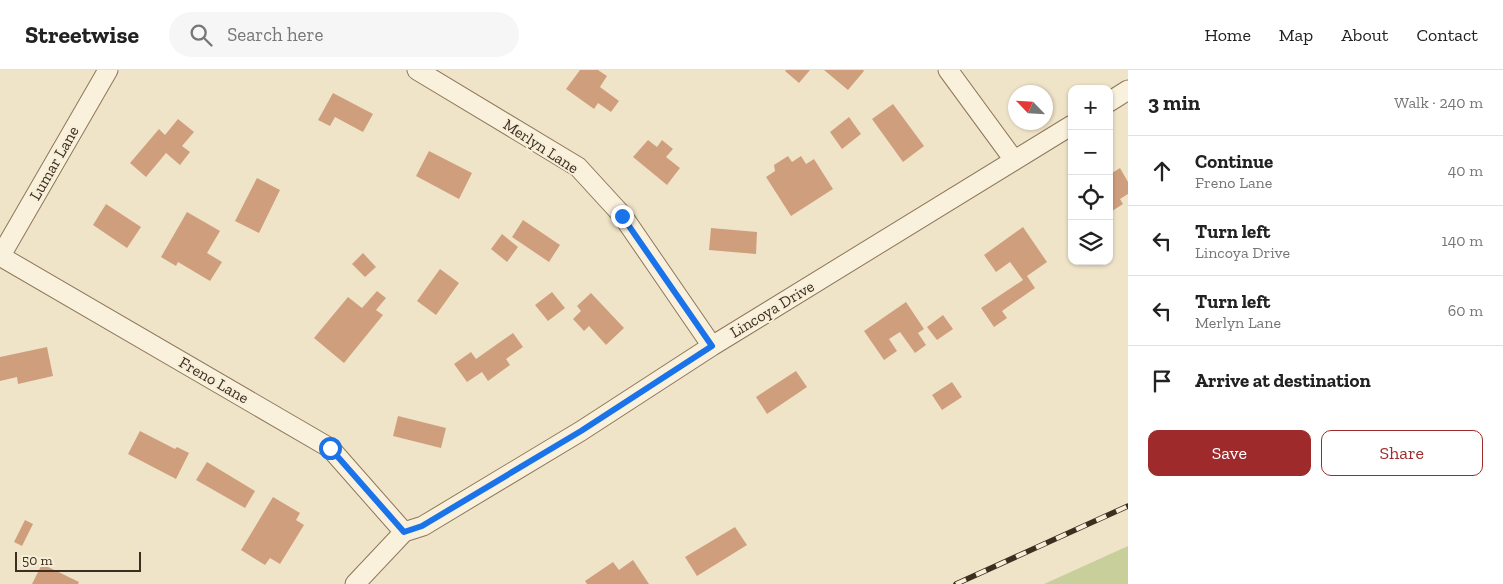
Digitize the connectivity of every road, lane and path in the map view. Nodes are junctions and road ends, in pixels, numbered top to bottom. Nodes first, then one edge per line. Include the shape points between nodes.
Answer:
1 (108, 70) edge
2 (417, 70) edge
3 (948, 70) edge
4 (1128, 90) edge
5 (1113, 99) edge
6 (1068, 127) edge
7 (1014, 160) junction
8 (0, 257) edge
9 (712, 346) junction
10 (404, 532) junction
11 (355, 584) edge

1 - 8 street, Lumar Lane
2 - 9 street, Merlyn Lane via 578,167 622,216
3 - 7 street
4 - 5 street
6 - 7 street, Lincoya Drive
7 - 9 street, Lincoya Drive
8 - 10 street, Freno Lane via 330,448
9 - 10 street, Lincoya Drive via 581,431 422,526
10 - 11 street, Lincoya Drive

